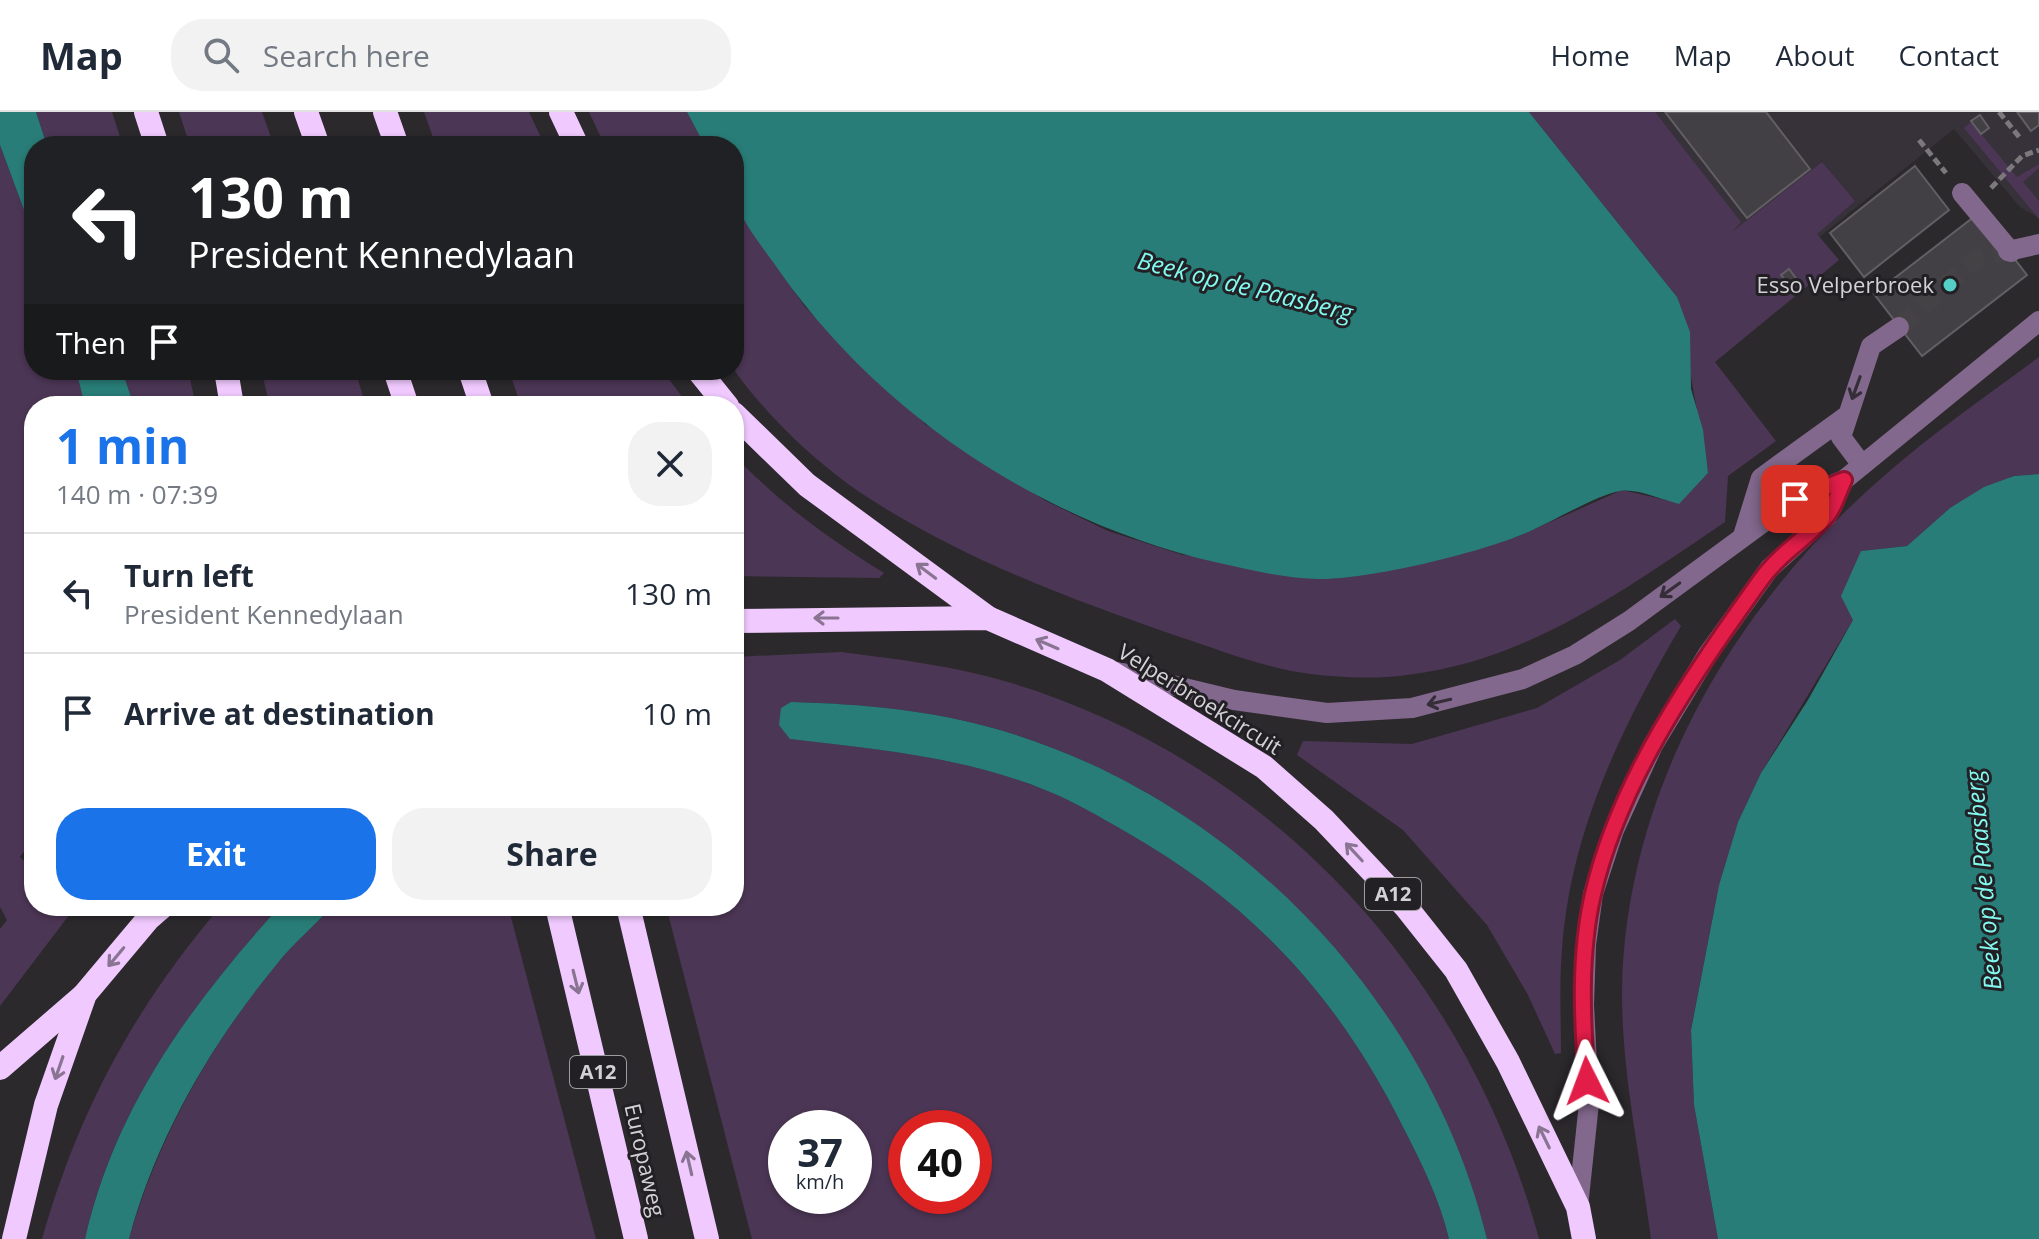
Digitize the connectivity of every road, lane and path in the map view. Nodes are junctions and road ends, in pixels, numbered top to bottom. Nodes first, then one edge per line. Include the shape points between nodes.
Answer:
1 (146, 112) edge
2 (306, 112) edge
3 (385, 112) edge
4 (561, 112) edge
5 (1999, 112) edge
6 (154, 136) edge
7 (314, 136) edge
8 (393, 136) edge
9 (572, 136) edge
10 (2020, 138) dead end
11 (1919, 140) dead end
12 (2039, 150) edge
13 (2001, 181) dead end
14 (1962, 193) joint
15 (2039, 244) edge
16 (2039, 321) edge
17 (1899, 327) tunnel mouth
18 (706, 380) edge
19 (719, 396) edge
20 (1845, 417) junction
21 (744, 424) edge
22 (1862, 465) junction
23 (1844, 480) junction
24 (1743, 536) junction
25 (988, 618) junction
26 (744, 621) edge
27 (1107, 670) junction
28 (150, 916) edge
29 (559, 916) edge
30 (630, 916) edge
31 (85, 994) junction
32 (0, 1068) edge
33 (1578, 1207) junction
34 (14, 1239) edge
35 (636, 1239) edge
36 (707, 1239) edge
37 (1584, 1239) edge

1 - 6 highway
2 - 7 highway
3 - 8 highway
4 - 9 highway
5 - 10 path
11 - 14 path
12 - 13 path via 2022,156
14 - 15 street via 2010,251
16 - 22 street
17 -> 20 street via 1871,346
18 - 19 highway
20 - 22 street via 1841,437
20 - 24 street via 1761,478
25 -> 21 highway, A12 via 807,485
22 - 23 street
23 - 24 street via 1795,499
23 - 33 street via 1827,516 1769,569 1708,654 1653,745 1614,830 1593,894 1586,945 1589,1103
24 -> 27 street via 1575,655 1523,679 1412,708 1293,710
25 -> 26 highway, Velperbroekcircuit / A12
27 -> 25 highway, Velperbroekcircuit / A12
33 -> 27 highway, Velperbroekcircuit / A12 via 1508,1062 1456,970 1406,907 1324,820 1264,767
28 -> 31 highway
29 -> 35 highway, Europaweg / A12
36 -> 30 highway, Europaweg
31 - 32 highway
31 -> 34 highway via 46,1105
33 - 37 highway, Velperbroekcircuit / A12

